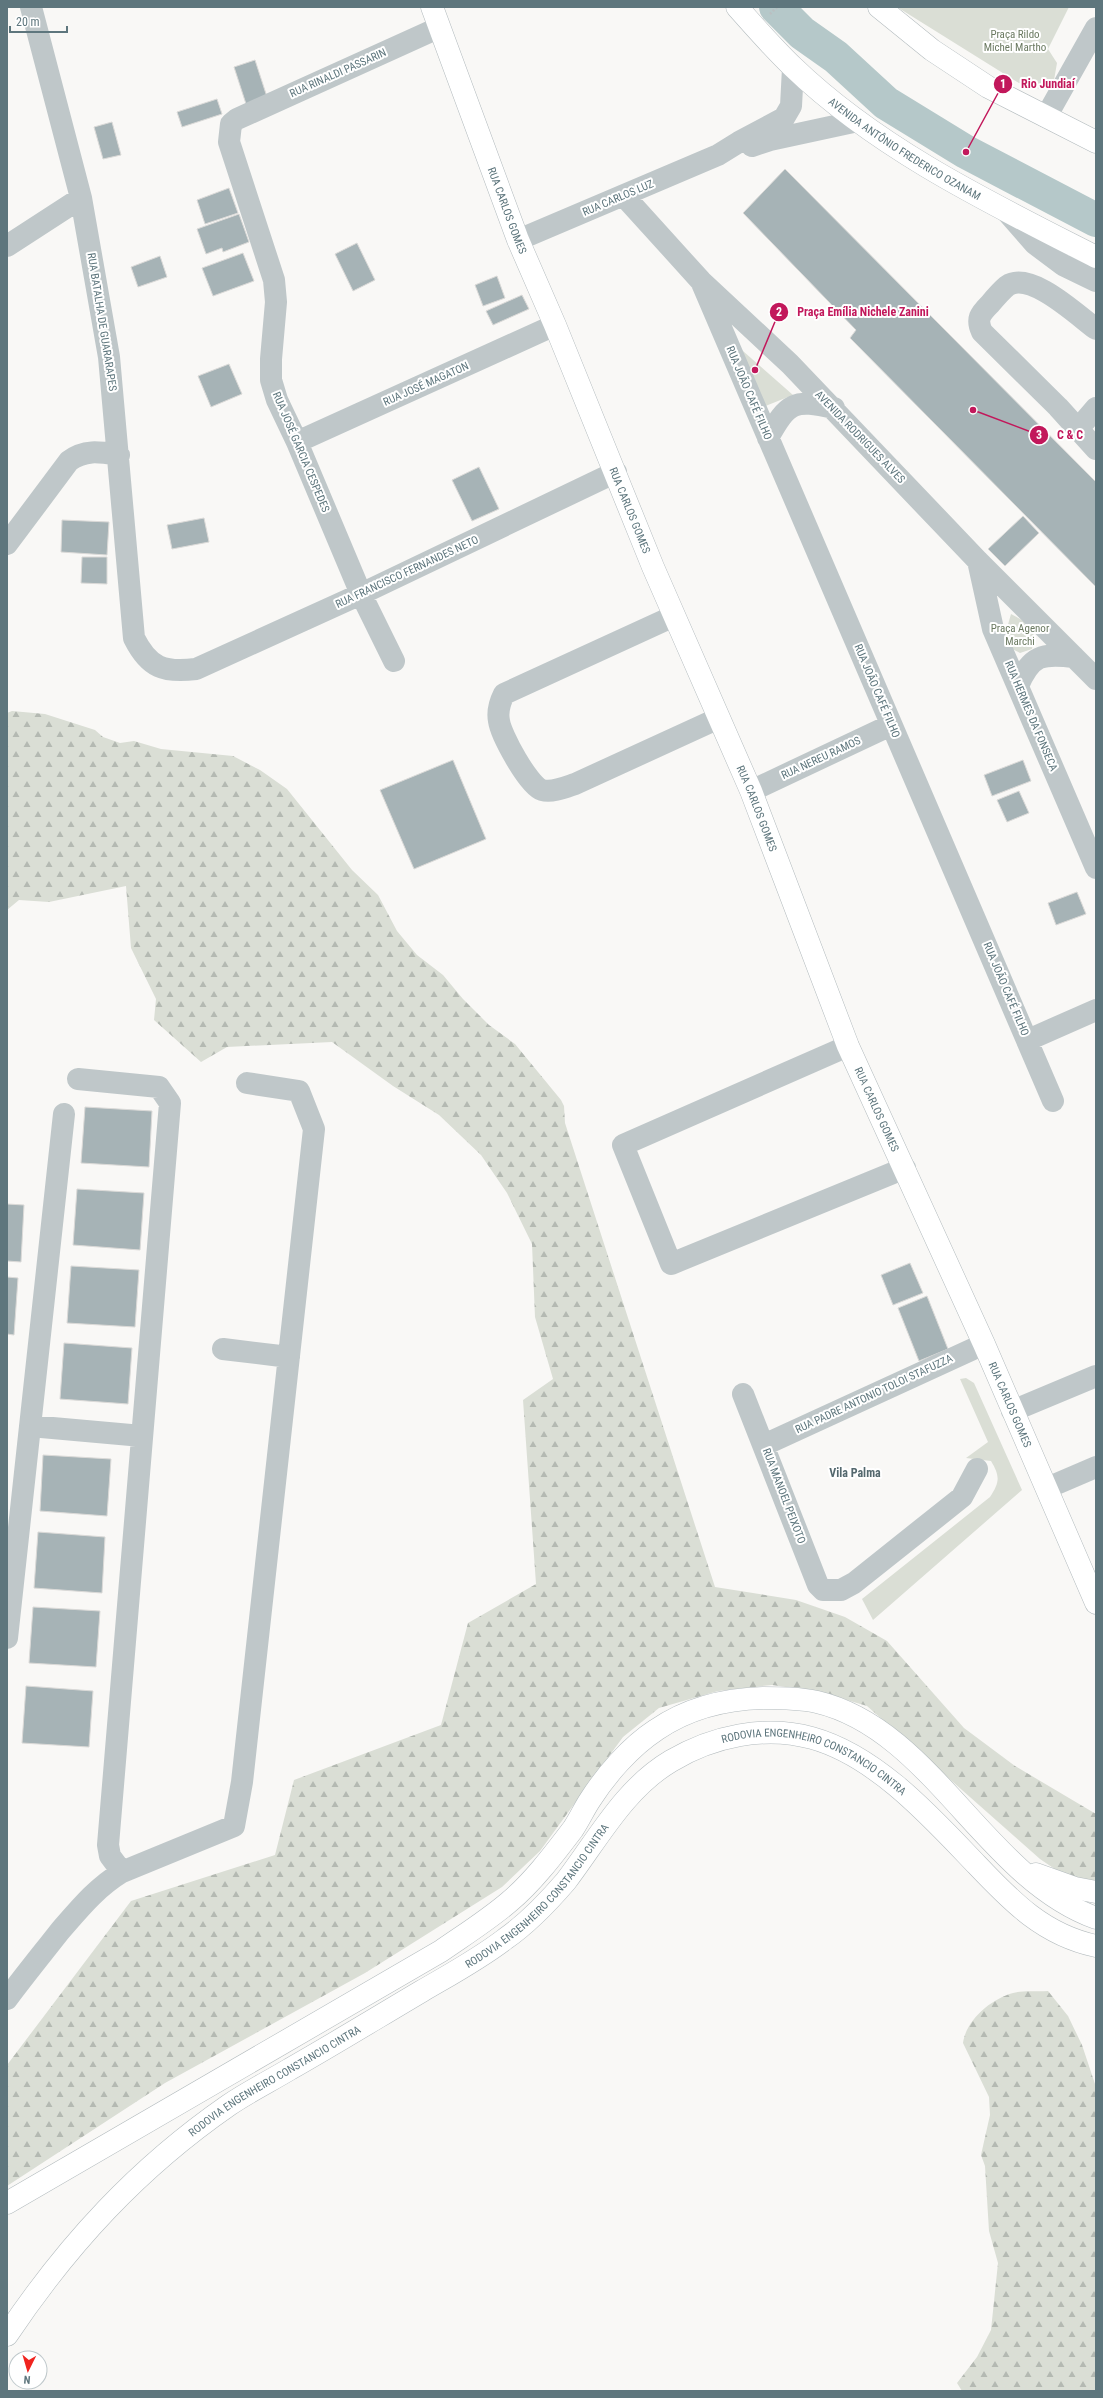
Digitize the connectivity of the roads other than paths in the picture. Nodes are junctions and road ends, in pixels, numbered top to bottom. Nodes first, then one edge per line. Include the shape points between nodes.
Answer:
1 (31, 7) edge
2 (432, 7) edge
3 (737, 7) edge
4 (879, 7) edge
5 (438, 28) junction
6 (1096, 28) edge
7 (793, 68) junction
8 (1046, 117) junction
9 (237, 118) joint
10 (858, 121) junction
11 (1096, 142) edge
12 (718, 155) junction
13 (624, 196) junction
14 (81, 198) junction
15 (1007, 212) junction
16 (518, 240) junction
17 (7, 246) edge
18 (1096, 258) edge
19 (701, 281) junction
20 (1096, 281) edge
21 (555, 325) junction
22 (1096, 329) edge
23 (834, 408) junction
24 (1096, 408) edge
25 (1078, 429) junction
26 (768, 438) junction
27 (297, 442) junction
28 (1096, 449) edge
29 (119, 455) junction
30 (616, 472) junction
31 (7, 544) edge
32 (978, 561) junction
33 (361, 594) junction
34 (674, 616) junction
35 (1074, 657) junction
36 (394, 662) dead end
37 (196, 669) joint
38 (1096, 679) edge
39 (1018, 686) junction
40 (719, 718) junction
41 (891, 725) junction
42 (751, 791) junction
43 (1096, 868) edge
44 (1096, 1010) edge
45 (1028, 1040) junction
46 (848, 1046) junction
47 (78, 1080) dead end
48 (247, 1083) dead end
49 (1053, 1101) dead end
50 (64, 1114) dead end
51 (906, 1168) junction
52 (984, 1344) junction
53 (223, 1349) dead end
54 (289, 1357) junction
55 (1096, 1376) edge
56 (743, 1394) dead end
57 (1012, 1411) junction
58 (30, 1426) junction
59 (142, 1436) junction
60 (764, 1445) junction
61 (1096, 1467) edge
62 (977, 1469) dead end
63 (1047, 1488) junction
64 (1096, 1603) edge
65 (7, 1638) edge
66 (1016, 1867) junction
67 (122, 1872) junction
68 (1096, 1892) edge
69 (1096, 1918) edge
70 (1096, 1946) edge
71 (7, 1999) edge
72 (7, 2203) edge
73 (7, 2335) edge

1 - 14 street, RUA BATALHA DE GUARARAPES
2 - 5 main road, RUA CARLOS GOMES
3 - 7 main road, AVENIDA ANTÔNIO FREDERICO OZANAM
4 - 8 main road via 932,50 988,87
5 - 9 street, RUA RINALDI PASSARIN
5 - 16 main road, RUA CARLOS GOMES
6 - 8 street
7 - 10 main road, AVENIDA ANTÔNIO FREDERICO OZANAM
7 - 12 street, RUA CARLOS LUZ via 791,106 784,118
8 - 11 main road
9 - 27 street, RUA JOSÉ GARCIA CESPEDES via 231,124 229,142 274,280 276,302 271,380 277,400
10 - 12 street, RUA CARLOS LUZ via 770,140 743,150
10 - 15 main road, AVENIDA ANTÔNIO FREDERICO OZANAM via 929,169
12 - 13 street, RUA CARLOS LUZ
13 - 16 street, RUA CARLOS LUZ
13 - 19 street, AVENIDA RODRIGUES ALVES
14 - 17 street
14 - 29 street, RUA BATALHA DE GUARARAPES via 109,357
15 - 18 main road, AVENIDA ANTÔNIO FREDERICO OZANAM
15 - 20 street via 1035,244 1063,265
16 - 21 main road, RUA CARLOS GOMES
19 - 23 street, AVENIDA RODRIGUES ALVES
19 - 26 street, RUA JOÃO CAFÉ FILHO
21 - 27 street, RUA JOSÉ MAGATON
21 - 30 main road, RUA CARLOS GOMES
22 - 25 street via 1035,285 1018,282 1007,286 980,314 978,324 982,332
23 - 26 street via 808,402 794,405 780,415
23 - 32 street, AVENIDA RODRIGUES ALVES
24 - 25 street
25 - 28 street
26 - 41 street, RUA JOÃO CAFÉ FILHO
27 - 33 street, RUA JOSÉ GARCIA CESPEDES
29 - 31 street via 92,452 79,454 69,461
29 - 37 street, RUA BATALHA DE GUARARAPES via 134,638 142,655 157,667 176,672
30 - 33 street, RUA FRANCISCO FERNANDES NETO
30 - 34 main road, RUA CARLOS GOMES
32 - 35 street, AVENIDA RODRIGUES ALVES
32 - 39 street, RUA HERMES DA FONSECA via 993,629
33 - 36 street, RUA JOSÉ GARCIA CESPEDES
33 - 37 street, RUA FRANCISCO FERNANDES NETO
34 - 40 main road, RUA CARLOS GOMES
34 - 40 street via 504,694 499,703 499,721 514,755 531,783 542,790 555,790 575,784
35 - 38 street, AVENIDA RODRIGUES ALVES
35 - 39 street via 1052,654 1035,659 1026,668
39 - 43 street, RUA HERMES DA FONSECA
40 - 42 main road, RUA CARLOS GOMES
41 - 42 street, RUA NEREU RAMOS
41 - 45 street, RUA JOÃO CAFÉ FILHO
42 - 46 main road, RUA CARLOS GOMES
44 - 45 street
45 - 49 street, RUA JOÃO CAFÉ FILHO
46 - 51 main road, RUA CARLOS GOMES
46 - 51 street via 623,1145 671,1264
47 - 59 street via 159,1087 170,1103
48 - 54 street via 299,1091 314,1129
50 - 58 street
51 - 52 main road, RUA CARLOS GOMES
52 - 57 main road, RUA CARLOS GOMES
52 - 60 street, RUA PADRE ANTONIO TOLOI STAFUZZA
53 - 54 street
54 - 67 street via 242,1782 234,1826
55 - 57 street
56 - 60 street, RUA MANOEL PEIXOTO
57 - 63 main road, RUA CARLOS GOMES
58 - 59 street
58 - 65 street
59 - 67 street via 108,1845 110,1856
60 - 62 street, RUA MANOEL PEIXOTO via 818,1584 823,1590 830,1592 854,1583 962,1497
61 - 63 street
63 - 64 main road, RUA CARLOS GOMES
66 - 68 main road via 1075,1888
66 - 69 main road, RODOVIA ENGENHEIRO CONSTANCIO CINTRA via 1071,1908
66 - 72 main road, RODOVIA ENGENHEIRO CONSTANCIO CINTRA via 940,1786 896,1744 848,1713 817,1702 785,1698 733,1699 690,1710 655,1730 628,1754 590,1800 574,1827 539,1871 511,1901 481,1924 441,1951
67 - 71 street via 107,1881 83,1903
70 - 73 main road, RODOVIA ENGENHEIRO CONSTANCIO CINTRA via 1055,1932 1016,1905 920,1808 880,1773 848,1752 812,1738 776,1732 744,1734 707,1742 668,1762 628,1795 564,1883 537,1912 507,1938 465,1967 230,2104 131,2183 68,2250 41,2284

